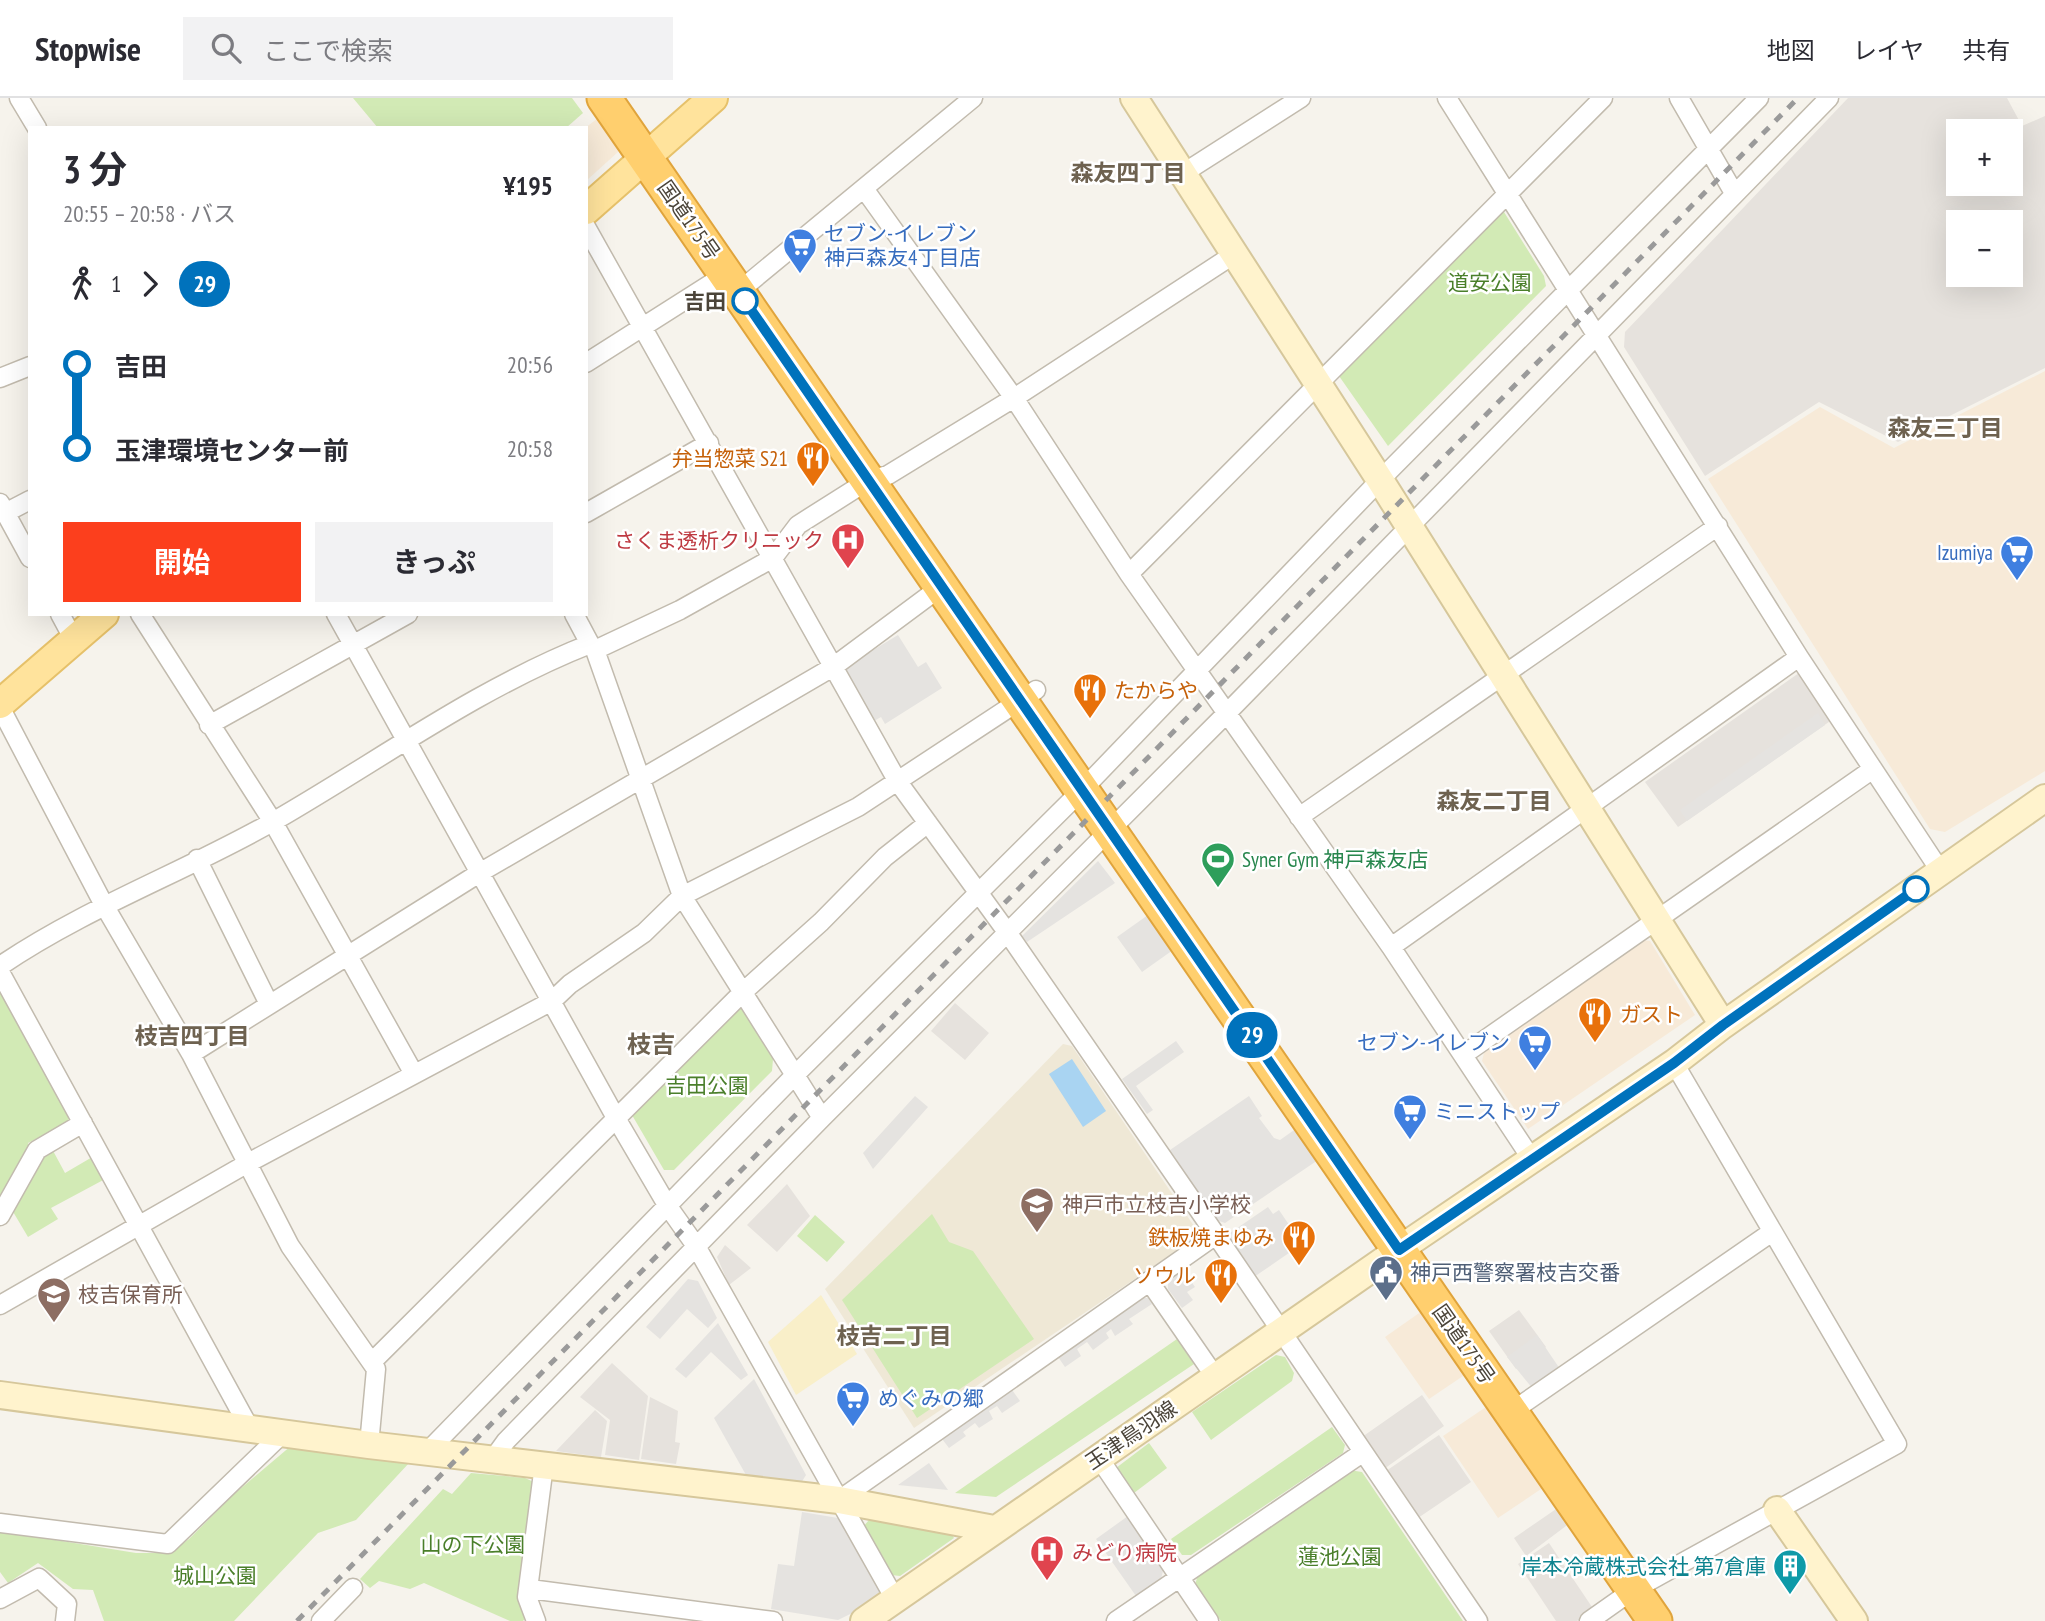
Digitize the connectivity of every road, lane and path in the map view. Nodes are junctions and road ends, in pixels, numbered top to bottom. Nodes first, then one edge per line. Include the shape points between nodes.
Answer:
1 (19, 98) edge
2 (604, 98) edge
3 (628, 98) edge
4 (713, 98) edge
5 (973, 98) edge
6 (1134, 98) edge
7 (1301, 98) edge
8 (1447, 98) edge
9 (1603, 98) edge
10 (1679, 98) edge
11 (1759, 98) edge
12 (1829, 98) edge
13 (36, 126) edge
14 (1707, 150) junction
15 (654, 153) junction
16 (1182, 174) junction
17 (865, 190) junction
18 (1734, 193) junction
19 (1507, 195) junction
20 (588, 208) edge
21 (588, 231) edge
22 (1233, 255) junction
23 (740, 282) junction
24 (1569, 290) junction
25 (642, 327) junction
26 (1597, 334) junction
27 (588, 362) edge
28 (28, 367) edge
29 (0, 378) edge
30 (1317, 384) junction
31 (1014, 398) junction
32 (709, 443) junction
33 (879, 478) junction
34 (1380, 480) junction
35 (28, 501) edge
36 (3, 508) edge
37 (588, 512) edge
38 (1718, 526) junction
39 (1409, 527) junction
40 (28, 554) edge
41 (773, 558) junction
42 (1129, 574) junction
43 (942, 586) junction
44 (61, 616) edge
45 (102, 616) edge
46 (141, 616) edge
47 (337, 616) edge
48 (405, 616) edge
49 (575, 616) edge
50 (74, 640) junction
51 (353, 646) junction
52 (593, 647) junction
53 (1799, 656) junction
54 (833, 667) junction
55 (1198, 672) junction
56 (1501, 675) junction
57 (1029, 696) junction
58 (0, 705) edge
59 (1226, 714) junction
60 (209, 725) junction
61 (408, 742) junction
62 (1873, 769) junction
63 (642, 777) junction
64 (898, 782) junction
65 (1089, 783) junction
66 (2045, 798) edge
67 (1585, 808) junction
68 (1299, 817) junction
69 (273, 822) junction
70 (928, 824) junction
71 (1117, 824) junction
72 (197, 859) junction
73 (481, 872) junction
74 (1941, 872) junction
75 (978, 891) junction
76 (682, 896) junction
77 (104, 905) junction
78 (1656, 920) junction
79 (1007, 932) junction
80 (1391, 947) junction
81 (347, 955) junction
82 (0, 966) edge
83 (0, 972) edge
84 (743, 992) junction
85 (552, 1001) junction
86 (269, 1004) junction
87 (1723, 1025) junction
88 (191, 1054) junction
89 (1463, 1055) junction
90 (1674, 1063) junction
91 (414, 1074) junction
92 (794, 1075) junction
93 (616, 1118) junction
94 (821, 1118) junction
95 (83, 1123) junction
96 (1533, 1161) junction
97 (248, 1163) junction
98 (667, 1205) junction
99 (0, 1216) edge
100 (139, 1224) junction
101 (1772, 1232) junction
102 (1216, 1235) junction
103 (696, 1245) junction
104 (1406, 1245) junction
105 (1149, 1281) junction
106 (0, 1305) edge
107 (1282, 1332) junction
108 (372, 1362) junction
109 (1216, 1378) junction
110 (0, 1395) edge
111 (1519, 1408) junction
112 (250, 1429) junction
113 (282, 1434) junction
114 (369, 1446) junction
115 (427, 1452) junction
116 (1362, 1453) junction
117 (1099, 1458) junction
118 (493, 1459) junction
119 (544, 1465) junction
120 (839, 1500) junction
121 (1777, 1510) junction
122 (0, 1523) edge
123 (994, 1529) junction
124 (1179, 1578) junction
125 (1641, 1585) junction
126 (353, 1588) dead end
127 (530, 1588) junction
128 (0, 1599) edge
129 (895, 1600) junction
130 (65, 1621) edge
131 (321, 1621) edge
132 (536, 1621) edge
133 (773, 1621) edge
134 (864, 1621) edge
135 (1116, 1621) edge
136 (1209, 1621) edge
137 (1478, 1621) edge
138 (1589, 1621) edge
139 (1655, 1621) edge
140 (1677, 1621) edge
141 (1854, 1621) edge

1 - 13 street
2 - 15 highway, 国道175号
3 - 15 highway, 国道175号
4 - 15 main road
5 - 17 street
6 - 16 street
7 - 16 street
8 - 19 street
9 - 19 street
10 - 14 street
11 - 14 street
12 - 18 street
14 - 18 street
14 - 24 street
15 - 20 main road
15 - 23 highway, 国道175号
16 - 22 street
17 - 23 street
17 - 31 street
18 - 26 street
19 - 24 street
19 - 30 street
21 - 25 street
22 - 30 street
22 - 31 street
23 - 25 street
23 - 33 highway, 国道175号
24 - 26 street
24 - 34 street
25 - 27 street
25 - 32 street
26 - 38 street
26 - 39 street
28 - 29 street
30 - 34 street
30 - 42 street
31 - 33 street
31 - 42 street
32 - 37 street
32 - 41 street
33 - 41 street via 798,524
33 - 43 highway, 国道175号
33 - 57 highway, 国道175号
34 - 39 street
34 - 55 street
35 - 36 street
36 - 40 street
38 - 53 street
38 - 56 street
39 - 56 street
39 - 59 street
41 - 52 street via 680,610
41 - 54 street
42 - 55 street
43 - 54 street
43 - 57 highway, 国道175号
44 - 50 street
45 - 50 main road
46 - 60 street
47 - 51 street
48 - 51 street
49 - 52 street
50 - 58 main road
51 - 60 street
51 - 61 street
52 - 61 street via 510,678
52 - 63 street
53 - 62 street
53 - 67 street
54 - 63 street
54 - 64 street
55 - 59 street
55 - 65 street
56 - 67 street
56 - 68 street
57 - 64 street
57 - 65 highway, 国道175号
58 - 77 street
59 - 68 street
59 - 71 street
60 - 69 street
61 - 69 street
61 - 73 street
62 - 74 street
62 - 78 street
63 - 73 street
63 - 76 street
64 - 70 street
64 - 76 street
65 - 71 highway, 国道175号
65 - 75 street
66 - 74 street, 玉津鳥羽線
67 - 78 street
67 - 80 street
68 - 80 street
69 - 72 street
69 - 81 street
70 - 75 street
70 - 84 street via 884,857
71 - 79 street
71 - 104 highway, 国道175号
72 - 77 street
72 - 86 street
73 - 81 street
73 - 85 street
74 - 87 street, 玉津鳥羽線
75 - 79 street
75 - 92 street
76 - 84 street
76 - 85 street via 644,933
77 - 82 street via 47,934
77 - 88 street
78 - 87 street
78 - 89 street
79 - 94 street
79 - 102 street
80 - 89 street
81 - 86 street
81 - 91 street
83 - 95 street
84 - 92 street
84 - 93 street
85 - 91 street
85 - 93 street
86 - 88 street
87 - 90 street, 玉津鳥羽線
88 - 97 street
89 - 96 street
90 - 96 street, 玉津鳥羽線
90 - 101 street
91 - 97 street
92 - 94 street
92 - 98 street
93 - 98 street
93 - 108 street
94 - 103 street
95 - 99 street via 37,1150
95 - 100 street
96 - 104 street, 玉津鳥羽線
97 - 100 street
97 - 108 street via 290,1245
98 - 103 street
98 - 115 street
100 - 106 street
100 - 112 street
101 - 111 street
101 - 121 street via 1897,1444
102 - 105 street
102 - 107 street
103 - 118 street
103 - 120 street
104 - 107 street, 玉津鳥羽線
104 - 111 highway, 国道175号
105 - 109 street
105 - 120 street
107 - 109 street, 玉津鳥羽線
107 - 116 street
108 - 114 street via 376,1369
109 - 117 street, 玉津鳥羽線
110 - 112 street
111 - 125 highway, 国道175号
112 - 113 street
113 - 114 street
113 - 122 street via 168,1544
114 - 115 street
115 - 118 street
116 - 124 street
116 - 137 street
117 - 123 street, 玉津鳥羽線
117 - 124 street
118 - 119 street
119 - 120 street
119 - 127 street
120 - 123 street
120 - 129 street
121 - 125 street
121 - 141 street
123 - 129 street, 玉津鳥羽線
124 - 135 street
124 - 136 street
125 - 138 street
125 - 139 highway, 国道175号
125 - 140 highway, 国道175号
126 - 131 street
127 - 132 street via 527,1597
127 - 133 street
128 - 130 street via 39,1578 66,1604
129 - 134 street, 玉津鳥羽線

